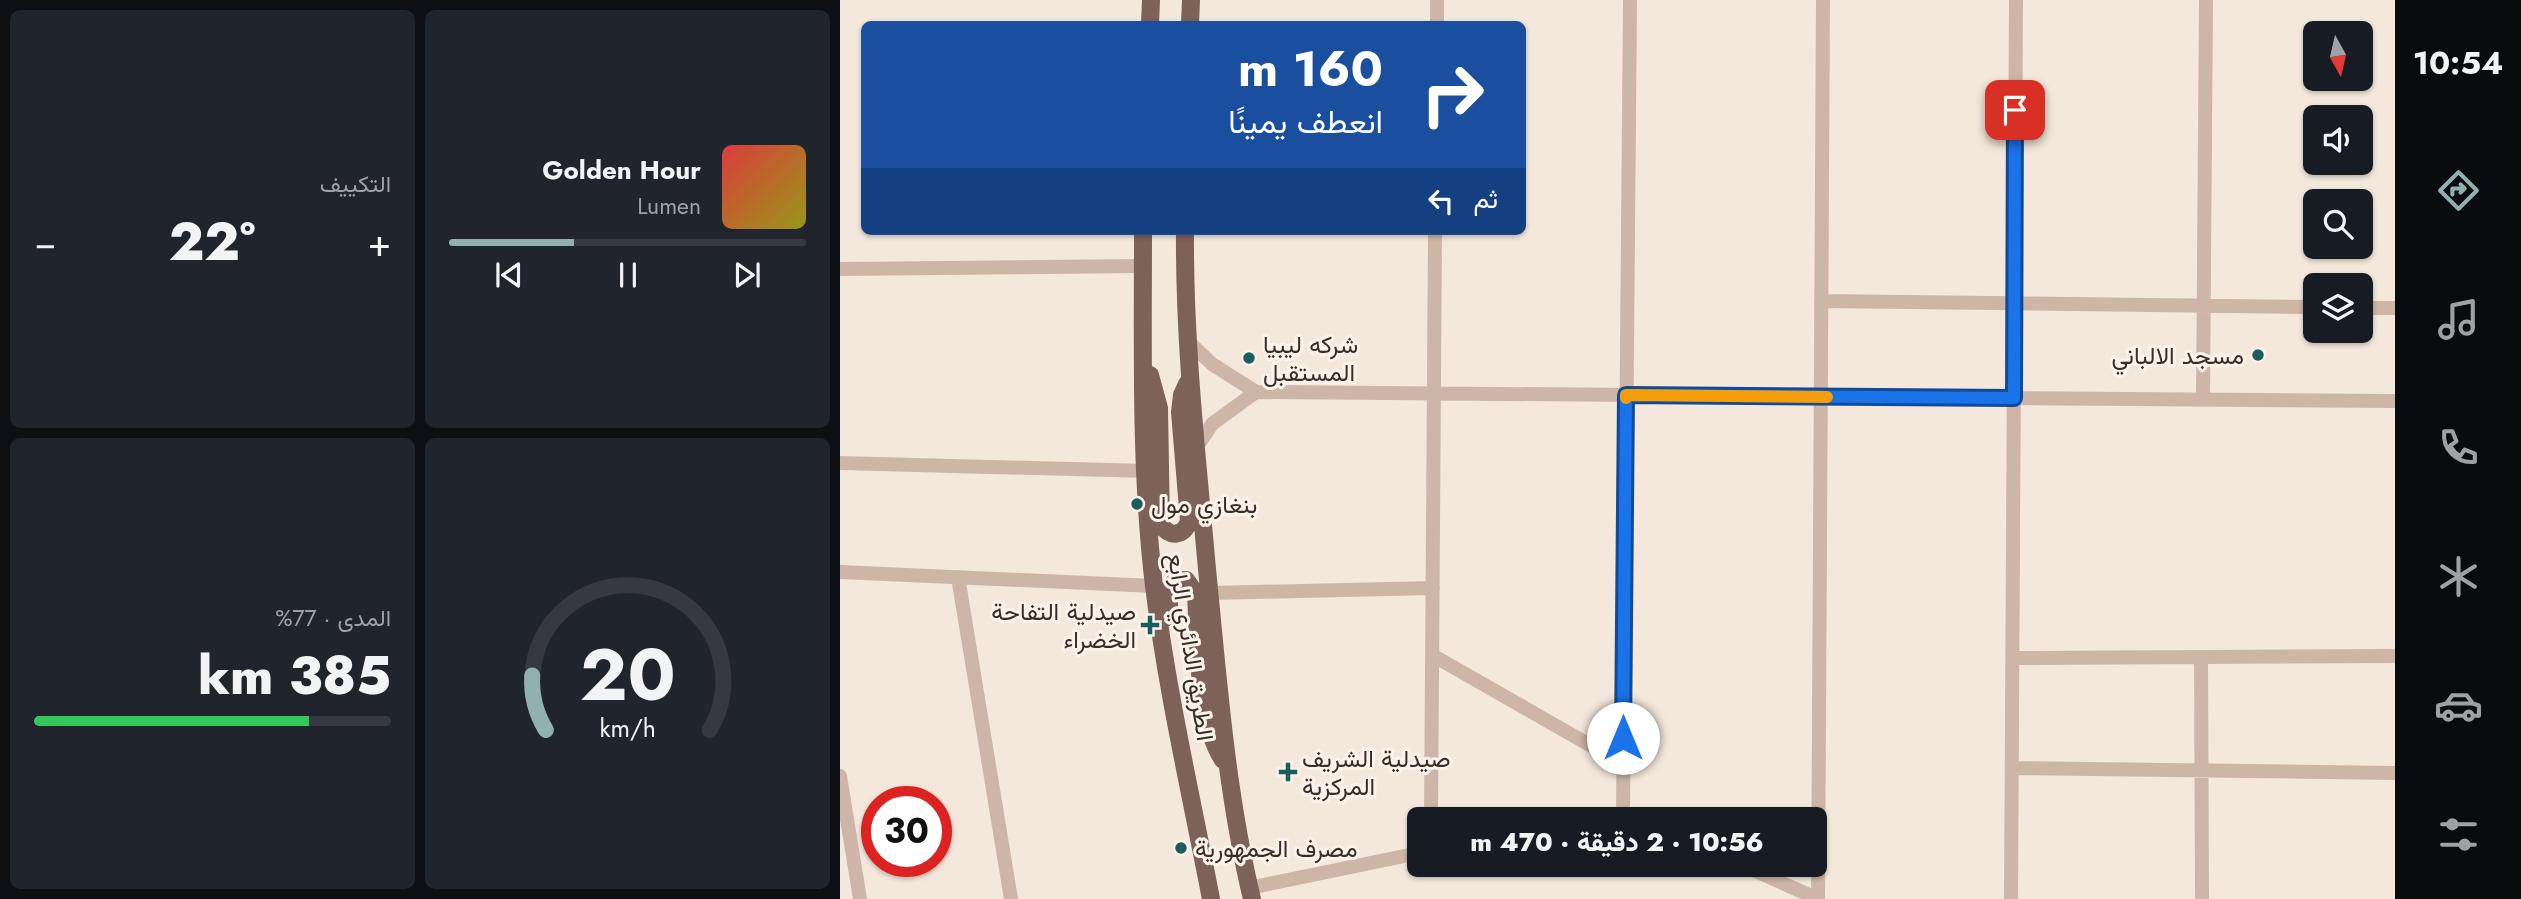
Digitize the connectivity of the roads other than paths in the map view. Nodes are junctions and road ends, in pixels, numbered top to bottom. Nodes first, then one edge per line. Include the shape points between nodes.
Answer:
1 (1152, 0) edge
2 (1191, 0) edge
3 (1437, 0) edge
4 (1630, 0) edge
5 (1824, 0) edge
6 (2016, 0) edge
7 (2206, 0) edge
8 (1150, 21) edge
9 (1190, 21) edge
10 (1437, 21) edge
11 (1143, 235) edge
12 (1185, 235) edge
13 (1435, 235) edge
14 (1143, 266) junction
15 (840, 269) edge
16 (1821, 302) junction
17 (2014, 304) junction
18 (2204, 306) junction
19 (2303, 307) edge
20 (2373, 308) edge
21 (2395, 308) edge
22 (1187, 340) junction
23 (1143, 363) junction
24 (1190, 381) junction
25 (1256, 392) junction
26 (1434, 393) junction
27 (1626, 395) junction
28 (1821, 397) junction
29 (2014, 398) junction
30 (2203, 400) junction
31 (2395, 401) edge
32 (1195, 450) junction
33 (840, 463) edge
34 (1147, 471) junction
35 (840, 572) edge
36 (958, 578) junction
37 (1154, 586) junction
38 (1433, 588) junction
39 (1210, 593) junction
40 (1432, 655) junction
41 (2395, 656) edge
42 (2202, 657) junction
43 (2013, 659) junction
44 (1171, 693) junction
45 (1623, 764) junction
46 (2012, 768) junction
47 (1229, 769) junction
48 (2202, 770) junction
49 (2395, 773) edge
50 (840, 776) edge
51 (1431, 807) edge
52 (1629, 807) edge
53 (1407, 856) edge
54 (1769, 877) edge
55 (1250, 893) edge
56 (860, 899) edge
57 (1011, 899) edge
58 (1211, 899) edge
59 (1818, 899) edge
60 (2011, 899) edge
61 (2202, 899) edge

1 - 8 main road
2 - 9 main road
3 - 10 street
4 - 27 street
5 - 16 street
6 - 17 street
7 - 18 street
11 - 14 main road, الطريق الدائري الرابع
12 - 22 main road, الطريق الدائري الرابع
13 - 26 street
14 - 15 street
14 - 23 main road, الطريق الدائري الرابع
16 - 17 street
16 - 28 street
17 - 18 street
17 - 29 street
18 - 19 street
18 - 30 street
20 - 21 street
22 - 24 main road, الطريق الدائري الرابع
22 - 25 street via 1219,369
23 - 24 main road via 1159,408 1161,525 1177,534 1189,521 1180,412
23 - 34 main road, الطريق الدائري الرابع
24 - 32 main road, الطريق الدائري الرابع
25 - 26 street
25 - 32 street via 1212,424
26 - 27 street
26 - 38 street
27 - 28 street
27 - 45 street
28 - 29 street
28 - 59 street
29 - 30 street
29 - 43 street
30 - 31 street
32 - 39 main road, الطريق الدائري الرابع
33 - 34 street
34 - 37 main road, الطريق الدائري الرابع
35 - 36 street
36 - 37 street
36 - 57 street
37 - 44 main road, الطريق الدائري الرابع
38 - 39 street
38 - 40 street
39 - 47 main road, الطريق الدائري الرابع
40 - 45 street
40 - 51 street
41 - 42 street
42 - 43 street
42 - 48 street
43 - 46 street
44 - 47 main road via 1178,670 1168,590 1181,580 1195,588 1206,718 1215,747
44 - 58 main road, الطريق الدائري الرابع
45 - 52 street
46 - 48 street
46 - 60 street
47 - 55 main road, الطريق الدائري الرابع
48 - 49 street
48 - 61 street
50 - 56 street
53 - 55 street
54 - 59 street

